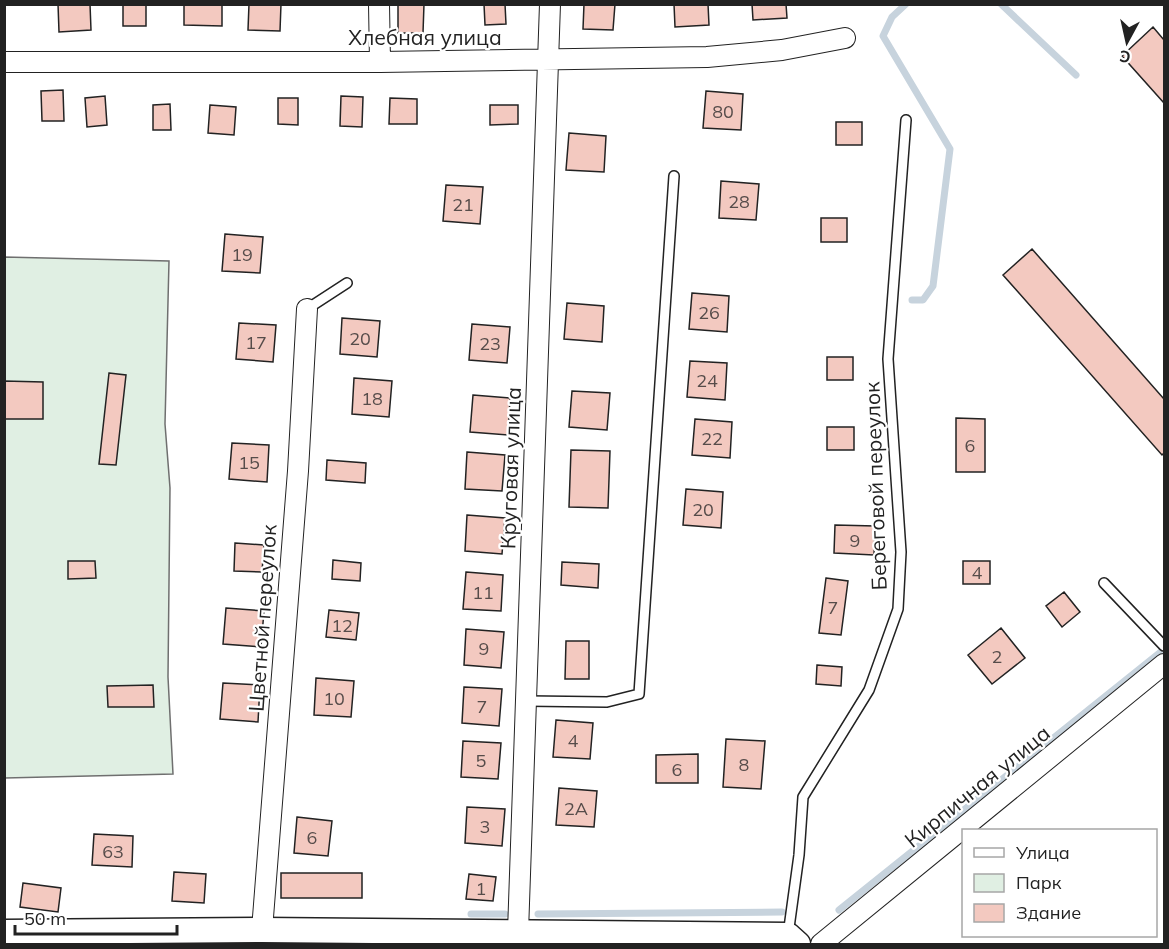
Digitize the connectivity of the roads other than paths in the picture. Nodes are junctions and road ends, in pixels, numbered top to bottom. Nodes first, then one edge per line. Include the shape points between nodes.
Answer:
1 (379, 4) edge
2 (550, 4) edge
3 (845, 38) dead end
4 (547, 60) junction
5 (4, 62) edge
6 (380, 62) junction
7 (906, 120) dead end
8 (674, 176) dead end
9 (347, 283) dead end
10 (307, 309) joint
11 (1104, 583) dead end
12 (1164, 646) edge
13 (1164, 664) edge
14 (527, 701) junction
15 (962, 829) edge
16 (963, 829) edge
17 (262, 930) junction
18 (4, 932) edge
19 (518, 932) junction
20 (793, 940) edge
21 (821, 945) edge

1 - 6 street
2 - 4 street, Круговая улица
3 - 4 street, Хлебная улица via 782,50 707,57
4 - 6 street, Хлебная улица
4 - 14 street, Круговая улица
5 - 6 street, Хлебная улица
7 - 20 lane, Береговой переулок via 888,359 900,552 898,609 869,690 803,797
8 - 14 lane via 639,694 607,702
9 - 10 lane
10 - 17 street, Цветной переулок
11 - 12 lane
13 - 16 street, Кирпичная улица
14 - 19 street, Круговая улица
15 - 21 street, Кирпичная улица
17 - 18 street via 219,935
17 - 19 street
19 - 20 street

